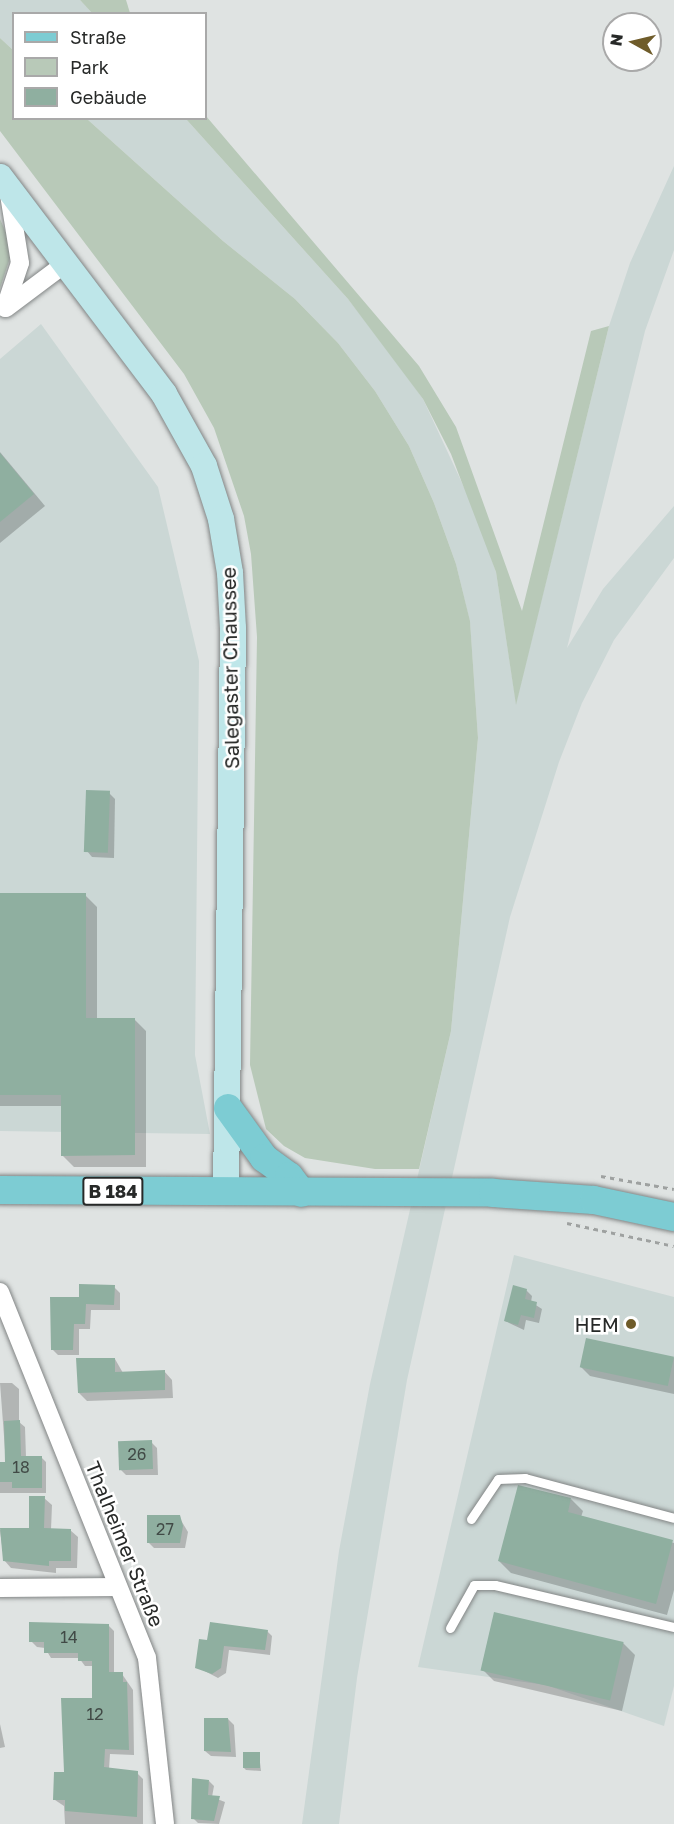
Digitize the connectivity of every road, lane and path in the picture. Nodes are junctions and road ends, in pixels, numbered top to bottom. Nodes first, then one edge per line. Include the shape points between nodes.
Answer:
1 (4, 183) edge
2 (66, 263) junction
3 (3, 310) edge
4 (228, 1108) junction
5 (0, 1190) edge
6 (226, 1192) junction
7 (302, 1193) junction
8 (674, 1217) edge
9 (558, 1222) dead end
10 (674, 1246) edge
11 (0, 1292) edge
12 (674, 1518) edge
13 (471, 1519) dead end
14 (118, 1587) junction
15 (0, 1588) edge
16 (674, 1627) edge
17 (450, 1628) dead end
18 (165, 1824) edge

1 - 2 main road, Salegaster Chaussee
1 - 3 street via 21,247 20,263
2 - 3 street
2 - 4 main road, Salegaster Chaussee via 179,417 209,479 224,537 233,628
4 - 6 main road, Salegaster Chaussee
4 - 7 main road via 264,1158 289,1176
5 - 6 main road, B 184
6 - 7 main road, B 184
7 - 8 main road, B 184 via 493,1193 594,1200
9 - 10 path
11 - 14 street, Thalheimer Straße
12 - 13 lane via 525,1478 498,1479
14 - 15 street
14 - 18 street, Thalheimer Straße via 147,1658
16 - 17 lane via 495,1585 474,1585

